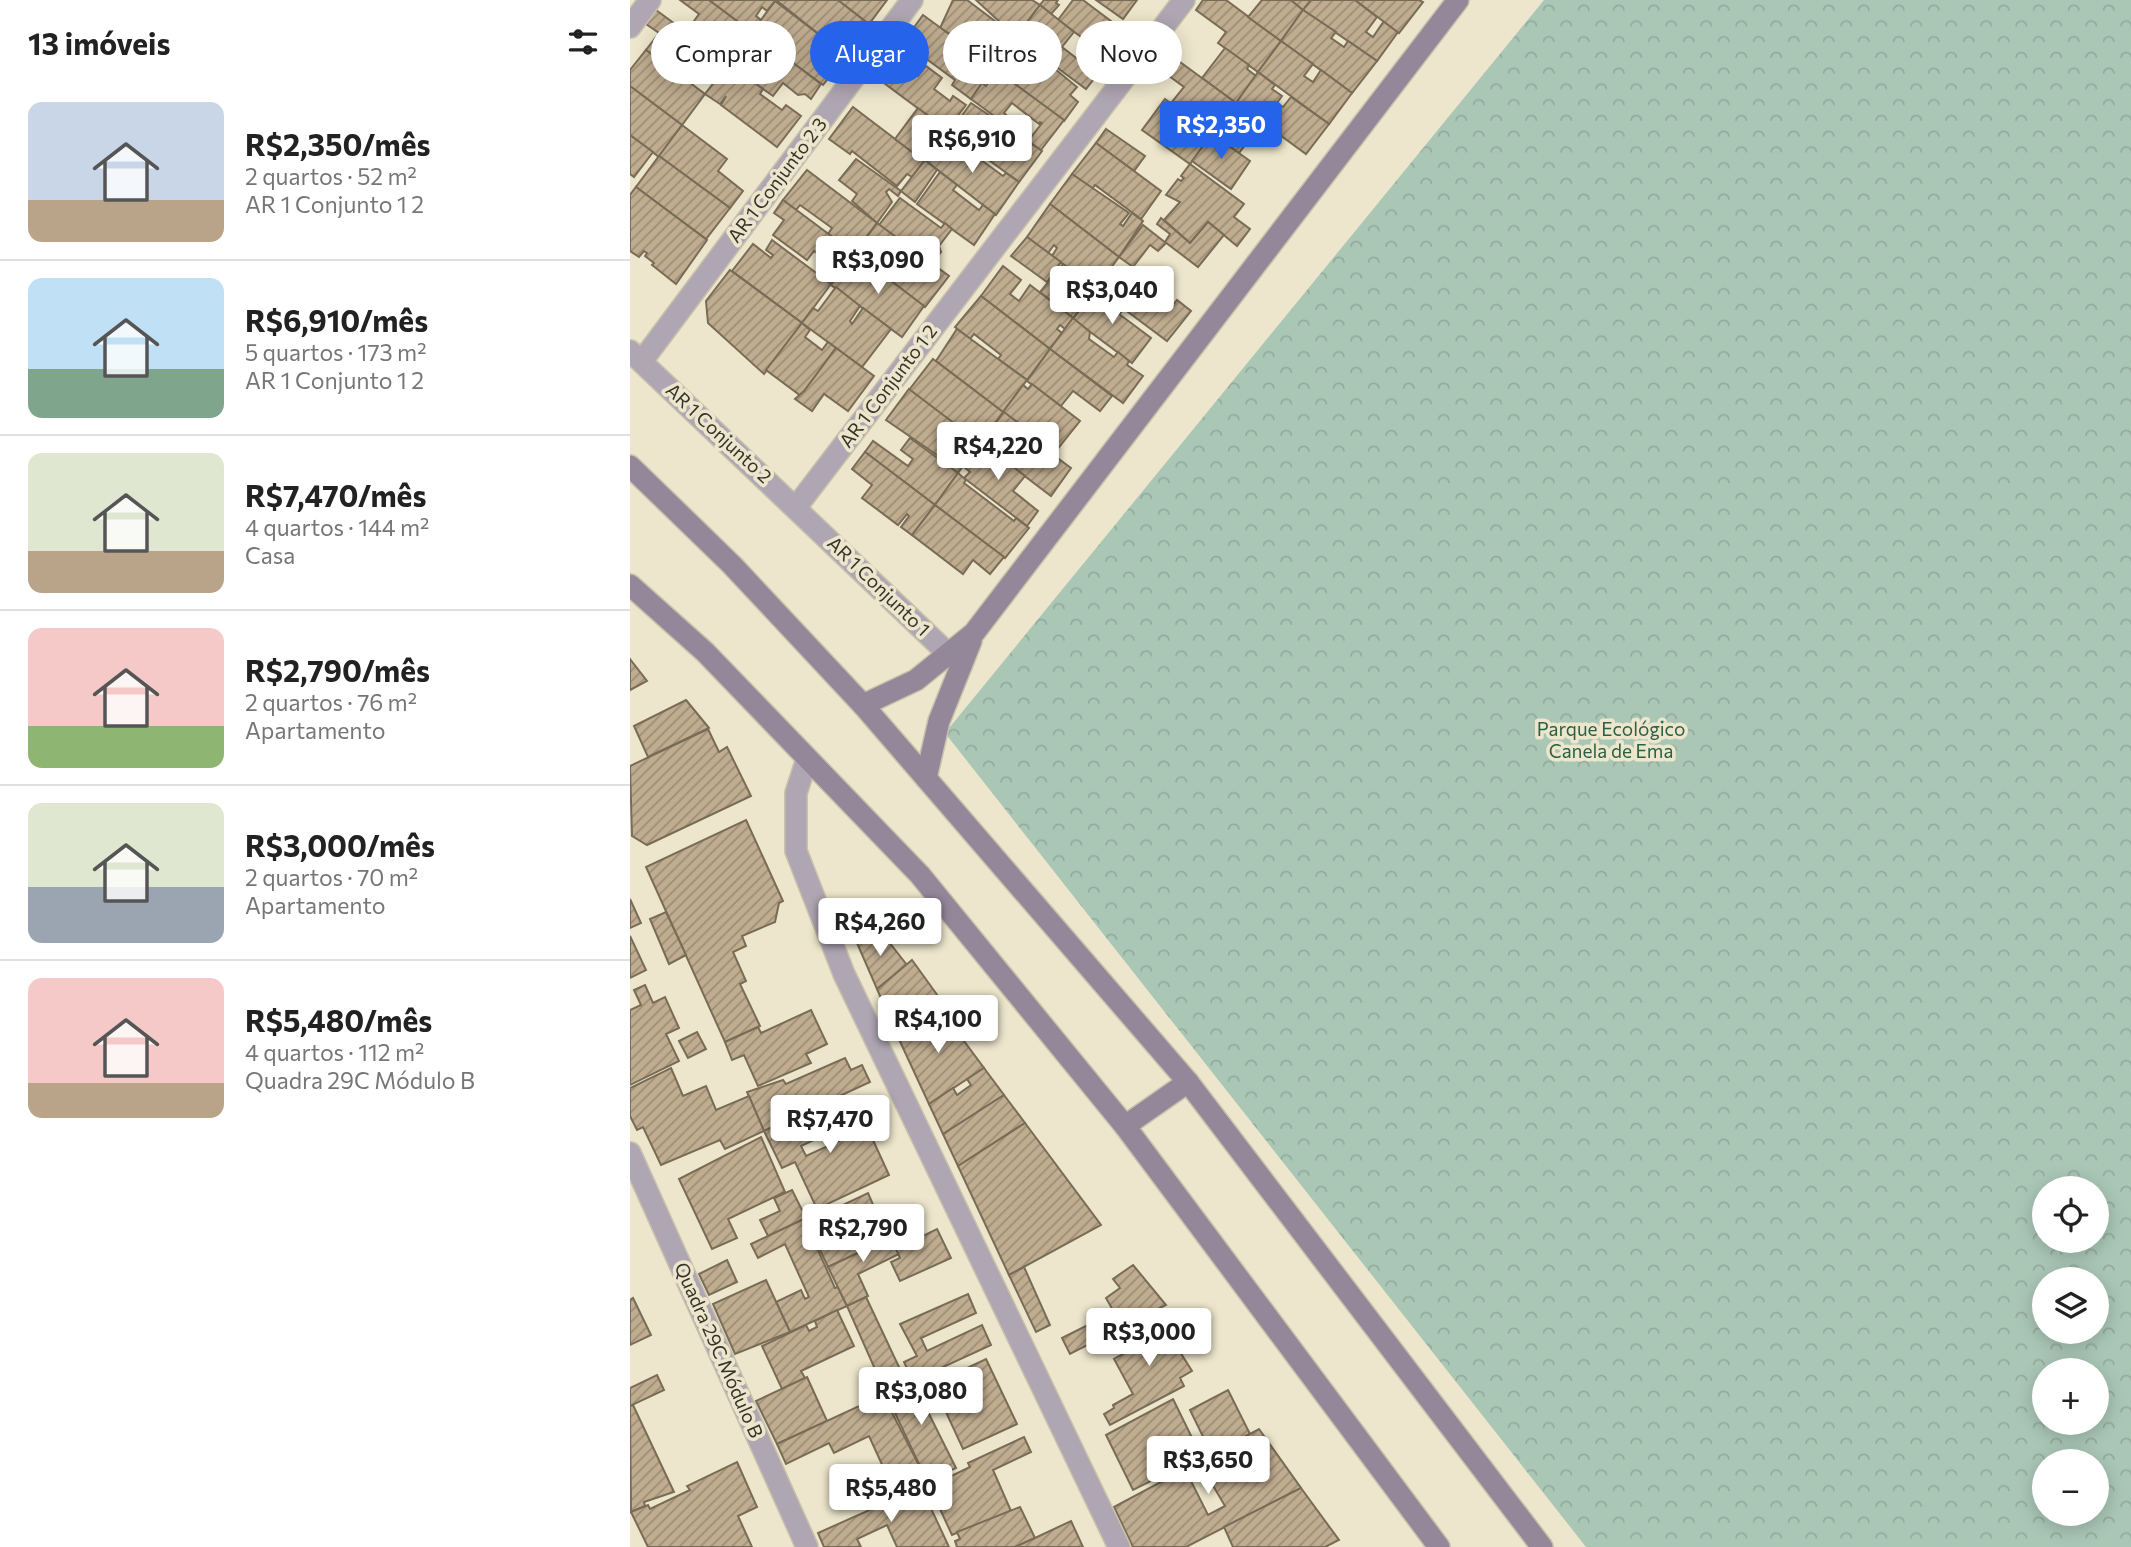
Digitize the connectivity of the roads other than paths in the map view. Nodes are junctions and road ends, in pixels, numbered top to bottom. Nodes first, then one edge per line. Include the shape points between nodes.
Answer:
1 (650, 0) edge
2 (912, 0) edge
3 (1184, 0) edge
4 (1458, 0) edge
5 (630, 27) edge
6 (636, 356) edge
7 (630, 466) edge
8 (797, 506) junction
9 (630, 585) edge
10 (956, 660) junction
11 (863, 705) junction
12 (807, 759) junction
13 (926, 778) junction
14 (1188, 1082) junction
15 (1125, 1126) junction
16 (630, 1153) edge
17 (807, 1547) edge
18 (1119, 1547) edge
19 (1439, 1547) edge
20 (1542, 1547) edge

1 - 5 street
2 - 6 street, AR 1 Conjunto 2 3
3 - 8 street, AR 1 Conjunto 1 2
4 - 10 main road
6 - 8 street, AR 1 Conjunto 2
7 - 11 main road via 732,565
8 - 10 street, AR 1 Conjunto 1
9 - 12 main road via 705,652
10 - 11 main road
10 - 13 main road
11 - 13 main road
12 - 15 main road via 920,875
12 - 18 street via 796,793 796,851 844,974
13 - 14 main road
14 - 15 main road
14 - 20 main road
15 - 19 main road
16 - 17 street, Quadra 29C Módulo B

